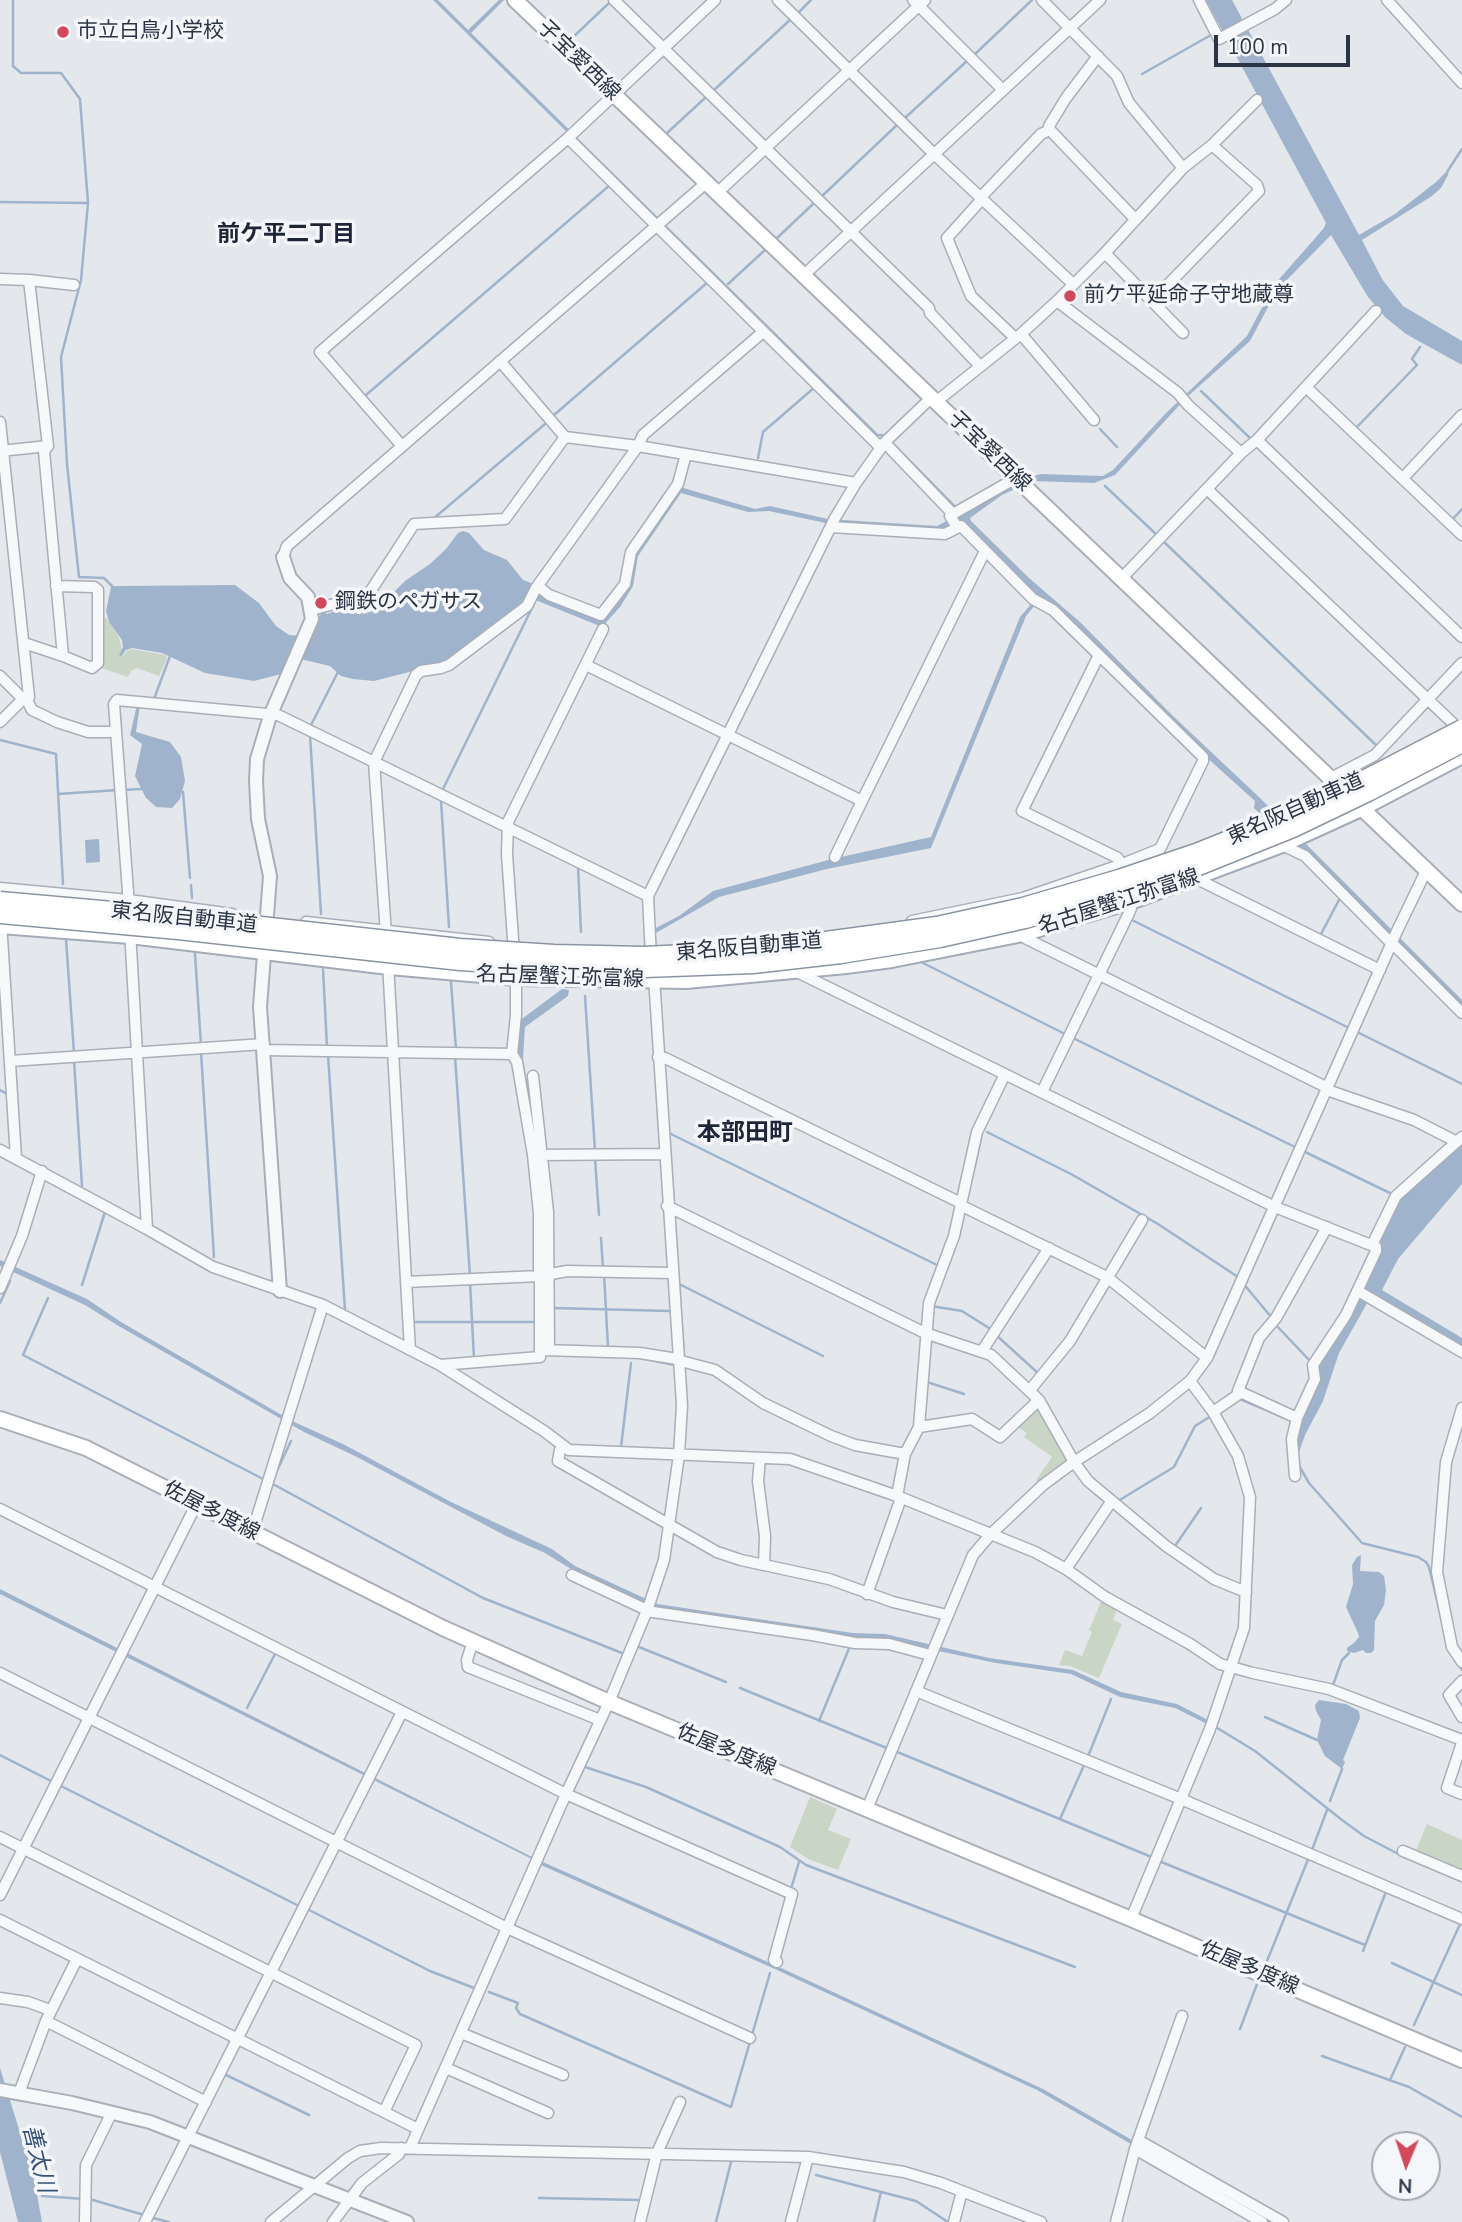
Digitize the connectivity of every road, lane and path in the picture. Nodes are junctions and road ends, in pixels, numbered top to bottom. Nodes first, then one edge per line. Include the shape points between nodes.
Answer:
1 (514, 0) edge
2 (614, 0) edge
3 (715, 0) edge
4 (778, 0) edge
5 (1042, 0) edge
6 (1100, 0) edge
7 (1199, 0) edge
8 (1286, 0) edge
9 (1387, 0) edge
10 (919, 2) edge
11 (1071, 29) junction
12 (663, 49) junction
13 (1098, 56) junction
14 (849, 70) junction
15 (1462, 83) edge
16 (1003, 90) junction
17 (613, 95) junction
18 (1257, 100) dead end
19 (1050, 130) junction
20 (571, 135) junction
21 (1212, 145) junction
22 (765, 149) junction
23 (934, 154) junction
24 (1183, 168) junction
25 (706, 183) junction
26 (717, 193) junction
27 (981, 198) junction
28 (1135, 219) junction
29 (660, 224) junction
30 (851, 232) junction
31 (1105, 253) junction
32 (804, 275) junction
33 (0, 279) edge
34 (29, 280) junction
35 (1073, 284) junction
36 (74, 285) dead end
37 (1057, 300) junction
38 (1153, 300) junction
39 (1376, 311) dead end
40 (763, 332) junction
41 (1182, 333) dead end
42 (1018, 335) junction
43 (500, 361) junction
44 (980, 366) junction
45 (1306, 387) junction
46 (934, 399) junction
47 (1462, 415) edge
48 (1094, 420) dead end
49 (0, 422) edge
50 (565, 437) junction
51 (1257, 440) junction
52 (886, 442) junction
53 (48, 446) junction
54 (402, 446) junction
55 (638, 446) junction
56 (2, 451) edge
57 (1241, 453) junction
58 (686, 454) junction
59 (1403, 478) junction
60 (856, 483) junction
61 (1021, 483) junction
62 (1207, 489) junction
63 (955, 513) junction
64 (833, 523) junction
65 (957, 527) junction
66 (1462, 535) edge
67 (985, 551) junction
68 (283, 557) joint
69 (1121, 579) junction
70 (56, 586) junction
71 (537, 587) junction
72 (312, 610) junction
73 (603, 629) dead end
74 (1462, 637) edge
75 (24, 643) junction
76 (1099, 655) junction
77 (63, 656) junction
78 (1462, 663) edge
79 (586, 665) junction
80 (0, 676) edge
81 (25, 699) junction
82 (1427, 700) junction
83 (270, 716) junction
84 (0, 722) edge
85 (1462, 731) edge
86 (116, 732) junction
87 (728, 735) junction
88 (1462, 744) edge
89 (1462, 756) edge
90 (374, 762) junction
91 (1331, 778) junction
92 (862, 801) junction
93 (1361, 809) junction
94 (507, 829) junction
95 (1283, 844) junction
96 (835, 857) dead end
97 (1120, 866) junction
98 (1426, 871) junction
99 (1198, 879) junction
100 (0, 888) edge
101 (648, 896) junction
102 (0, 900) edge
103 (129, 900) junction
104 (1133, 901) junction
105 (1462, 904) edge
106 (266, 919) junction
107 (1, 922) edge
108 (385, 929) junction
109 (1023, 934) junction
110 (130, 936) junction
111 (1392, 943) junction
112 (513, 945) junction
113 (650, 947) junction
114 (263, 951) junction
115 (389, 967) junction
116 (1380, 970) junction
117 (795, 971) junction
118 (1099, 975) junction
119 (516, 978) junction
120 (654, 981) junction
121 (1462, 1013) edge
122 (264, 1047) junction
123 (137, 1052) junction
124 (392, 1052) junction
125 (512, 1054) junction
126 (658, 1057) junction
127 (10, 1061) junction
128 (1005, 1074) junction
129 (533, 1076) dead end
130 (0, 1086) edge
131 (1327, 1089) junction
132 (12, 1092) junction
133 (1042, 1092) junction
134 (1459, 1140) edge
135 (0, 1150) edge
136 (664, 1154) junction
137 (538, 1155) junction
138 (16, 1158) junction
139 (43, 1171) junction
140 (960, 1204) junction
141 (667, 1206) junction
142 (1275, 1207) junction
143 (1142, 1220) dead end
144 (1327, 1227) junction
145 (148, 1229) junction
146 (1372, 1245) junction
147 (1049, 1248) junction
148 (672, 1273) junction
149 (543, 1275) junction
150 (1107, 1277) junction
151 (406, 1282) junction
152 (0, 1288) edge
153 (280, 1291) junction
154 (1363, 1294) junction
155 (323, 1305) junction
156 (925, 1333) junction
157 (410, 1350) junction
158 (544, 1350) junction
159 (982, 1351) junction
160 (1462, 1352) edge
161 (1207, 1358) junction
162 (677, 1360) junction
163 (440, 1365) junction
164 (1190, 1381) junction
165 (1030, 1390) junction
166 (1239, 1394) junction
167 (1039, 1400) junction
168 (1462, 1408) edge
169 (1213, 1412) junction
170 (1297, 1418) junction
171 (0, 1419) edge
172 (919, 1427) junction
173 (564, 1446) junction
174 (905, 1454) junction
175 (679, 1455) junction
176 (760, 1458) junction
177 (1074, 1462) junction
178 (1295, 1476) dead end
179 (899, 1497) junction
180 (1111, 1502) junction
181 (196, 1505) junction
182 (0, 1509) edge
183 (670, 1526) junction
184 (252, 1533) junction
185 (991, 1534) junction
186 (764, 1565) junction
187 (1066, 1569) junction
188 (572, 1575) dead end
189 (154, 1587) junction
190 (1246, 1592) junction
191 (867, 1594) junction
192 (648, 1607) junction
193 (947, 1615) junction
194 (473, 1642) junction
195 (933, 1649) junction
196 (1462, 1662) edge
197 (1231, 1668) junction
198 (0, 1674) edge
199 (1462, 1681) edge
200 (916, 1691) junction
201 (609, 1702) junction
202 (402, 1712) junction
203 (1462, 1717) edge
204 (88, 1718) junction
205 (600, 1720) junction
206 (1462, 1742) edge
207 (566, 1794) junction
208 (1462, 1794) edge
209 (1181, 1799) junction
210 (867, 1809) junction
211 (0, 1837) edge
212 (338, 1843) junction
213 (22, 1848) junction
214 (1403, 1851) dead end
215 (1462, 1876) edge
216 (0, 1895) edge
217 (1131, 1919) junction
218 (1462, 1919) edge
219 (0, 1920) edge
220 (507, 1928) junction
221 (77, 1959) junction
222 (778, 1962) dead end
223 (271, 1974) junction
224 (0, 1998) edge
225 (50, 2010) junction
226 (1182, 2016) dead end
227 (46, 2021) junction
228 (461, 2033) junction
229 (750, 2038) dead end
230 (238, 2039) junction
231 (1460, 2055) edge
232 (446, 2068) junction
233 (563, 2075) dead end
234 (10, 2092) edge
235 (206, 2102) junction
236 (680, 2102) dead end
237 (112, 2112) junction
238 (384, 2112) junction
239 (548, 2113) dead end
240 (418, 2129) junction
241 (189, 2136) junction
242 (1136, 2144) junction
243 (405, 2148) junction
244 (657, 2153) junction
245 (808, 2157) junction
246 (312, 2187) junction
247 (962, 2190) junction
248 (350, 2200) junction
249 (1275, 2220) edge
250 (85, 2222) edge
251 (145, 2222) edge
252 (271, 2222) edge
253 (333, 2222) edge
254 (407, 2222) edge
255 (640, 2222) edge
256 (791, 2222) edge
257 (954, 2222) edge
258 (1041, 2222) edge
259 (1116, 2222) edge
260 (1262, 2222) edge

1 - 17 main road, 子宝愛西線
2 - 12 street
3 - 12 street
4 - 14 street
5 - 11 street
6 - 11 street
7 - 8 street via 1219,38
9 - 15 street
10 - 14 street
10 - 16 street
11 - 13 street
11 - 16 street
12 - 17 street
12 - 22 street
13 - 19 street
13 - 24 street via 1117,76 1129,103
14 - 22 street
14 - 23 street
16 - 23 street
17 - 20 street
17 - 25 main road, 子宝愛西線
18 - 21 street
19 - 27 street
19 - 28 street
20 - 29 street
20 - 54 street via 320,352
21 - 24 street
21 - 38 street via 1259,191
22 - 26 street
22 - 30 street
23 - 27 street
23 - 30 street
24 - 28 street
25 - 26 main road, 子宝愛西線
25 - 29 street
26 - 32 main road, 子宝愛西線
27 - 35 street
27 - 42 street via 947,238 971,296
28 - 31 street
29 - 40 street
29 - 43 street
30 - 32 street
30 - 44 street
31 - 35 street
31 - 38 street
32 - 46 main road, 子宝愛西線
33 - 34 street
34 - 36 street
34 - 53 street
35 - 37 street
37 - 42 street
37 - 57 street via 1183,398
38 - 41 street
39 - 45 street
40 - 52 street
40 - 55 street via 643,435
42 - 44 street
42 - 48 street
43 - 50 street
43 - 54 street
44 - 46 street
45 - 51 street
45 - 59 street
46 - 52 street
46 - 61 main road, 子宝愛西線
47 - 59 street
49 - 56 street
50 - 55 street
50 - 72 street via 505,519 414,524 359,609 338,603
51 - 57 street
51 - 74 street
52 - 60 street
52 - 63 street
53 - 56 street
53 - 70 street via 44,452
54 - 68 street via 287,546
55 - 58 street
55 - 71 street
56 - 75 street
57 - 62 street
58 - 60 street
58 - 71 street via 678,484 631,551 625,584 601,615
59 - 66 street
60 - 64 street
61 - 63 street
61 - 69 main road, 子宝愛西線
62 - 69 street
62 - 82 street
63 - 65 street
64 - 65 street via 945,534
64 - 87 street
65 - 67 street
67 - 76 street via 1033,600 1052,610
67 - 92 street
68 - 72 street via 290,578 308,597
69 - 91 main road, 子宝愛西線
70 - 77 street
70 - 77 street via 98,590 98,663 92,668
71 - 90 street via 527,607 449,664 416,675
72 - 83 street via 306,636
73 - 79 street
75 - 77 street
75 - 81 street via 29,697
76 - 97 street via 1023,811 1118,858
76 - 97 street via 1203,757 1160,849
78 - 82 street
79 - 87 street
79 - 94 street
80 - 81 street
81 - 84 street
81 - 86 street via 32,710 57,722 88,732
82 - 85 street
82 - 91 street via 1375,755
83 - 86 street via 117,701
83 - 90 street via 278,715
83 - 106 street via 257,759 256,781 258,819 270,876
85 - 102 highway, 東名阪自動車道, bridge via 1286,817 1119,879 937,926 752,951 644,956 460,948
86 - 103 street
87 - 92 street
87 - 101 street
88 - 107 highway, 東名阪自動車道, bridge via 1293,828 1122,892 952,936 841,954 740,964 554,967 178,930
89 - 93 main road, 名古屋蟹江弥富線
90 - 94 street
90 - 108 street
91 - 93 main road, 子宝愛西線
92 - 96 street
93 - 95 main road, 名古屋蟹江弥富線
93 - 98 main road, 子宝愛西線
94 - 101 street
94 - 112 street
95 - 99 main road, 名古屋蟹江弥富線
95 - 111 street via 1305,856
97 - 113 street via 1023,898 912,922 746,944
98 - 105 main road, 子宝愛西線
98 - 111 street
99 - 104 main road, 名古屋蟹江弥富線
99 - 116 street
100 - 103 street
101 - 113 street
102 - 107 street
103 - 106 street
103 - 110 street
104 - 109 main road, 名古屋蟹江弥富線
104 - 118 street
106 - 108 street
106 - 114 street
107 - 110 main road, 名古屋蟹江弥富線
107 - 127 street
108 - 112 street
108 - 115 street
109 - 117 main road, 名古屋蟹江弥富線 via 892,960
109 - 118 street
110 - 114 main road, 名古屋蟹江弥富線
110 - 123 street
111 - 116 street
111 - 121 street
112 - 113 street
112 - 119 street
113 - 120 street
114 - 115 main road, 名古屋蟹江弥富線
114 - 122 street via 260,1007
115 - 119 main road, 名古屋蟹江弥富線
115 - 124 street
116 - 131 street
117 - 120 main road, 名古屋蟹江弥富線
117 - 128 street
118 - 131 street
118 - 133 street
119 - 120 main road, 名古屋蟹江弥富線
119 - 125 street
120 - 126 street
122 - 123 street
122 - 124 street
122 - 153 street
123 - 127 street
123 - 145 street
124 - 125 street
124 - 151 street
125 - 137 street
126 - 136 street
126 - 140 street
127 - 132 street
128 - 133 street
128 - 140 street via 977,1132
129 - 137 street
130 - 132 street
131 - 134 street
131 - 142 street
132 - 138 street
133 - 142 street
134 - 146 street via 1396,1196
135 - 138 street
136 - 137 street
136 - 141 street
137 - 149 street
138 - 139 street
139 - 145 street
139 - 152 street
140 - 147 street
140 - 156 street via 954,1236 929,1303
141 - 148 street
141 - 156 street
142 - 144 street
142 - 161 street
143 - 150 street
144 - 146 street
144 - 166 street via 1274,1321 1259,1338
145 - 153 street via 213,1268
146 - 154 street via 1376,1251
147 - 150 street
147 - 159 street
148 - 149 street via 567,1271
148 - 162 street
149 - 151 street
149 - 158 street
150 - 161 street
150 - 165 street via 1070,1341
151 - 157 street
153 - 155 street
154 - 160 street
154 - 170 street via 1314,1363 1315,1379
155 - 157 street
155 - 184 street
156 - 159 street
156 - 172 street
157 - 163 street
158 - 162 street via 640,1353
158 - 163 street via 540,1357
159 - 165 street
161 - 164 street
162 - 174 street via 715,1370 763,1403 831,1436
162 - 175 street via 682,1405
163 - 173 street
164 - 169 street
164 - 177 street
165 - 167 street
166 - 169 street
166 - 170 street
167 - 172 street via 1000,1437 971,1419
167 - 177 street
168 - 196 street via 1446,1462 1437,1572 1452,1647
169 - 190 street via 1238,1456 1250,1497
170 - 178 street via 1292,1439
171 - 181 main road, 佐屋多度線 via 86,1448
172 - 174 street
173 - 175 street via 569,1450
173 - 183 street via 558,1461
174 - 179 street
175 - 176 street
175 - 183 street
176 - 179 street via 790,1459
176 - 186 street
177 - 180 street
177 - 185 street
179 - 185 street
179 - 191 street
180 - 187 street
180 - 190 street via 1214,1579
181 - 184 main road, 佐屋多度線
181 - 189 street
182 - 189 street
183 - 186 street via 717,1552
183 - 192 street
184 - 194 main road, 佐屋多度線
185 - 187 street
185 - 193 street via 973,1555
186 - 191 street via 829,1579
187 - 197 street via 1105,1597
188 - 192 street
189 - 202 street
189 - 204 street
190 - 197 street via 1243,1633
191 - 193 street
192 - 195 street via 855,1643
192 - 201 street
193 - 195 street
194 - 201 main road, 佐屋多度線
194 - 205 street via 468,1667
195 - 200 street
197 - 206 street via 1329,1689
197 - 209 street
198 - 204 street
199 - 203 street via 1449,1695
200 - 209 street
200 - 210 street
201 - 205 street
201 - 210 main road, 佐屋多度線
202 - 207 street
202 - 212 street
204 - 212 street
204 - 213 street
205 - 207 street
206 - 208 street via 1447,1788
207 - 220 street
207 - 222 street via 792,1894 774,1960
209 - 217 street
209 - 218 street
210 - 217 main road, 佐屋多度線
211 - 213 street
212 - 220 street
212 - 223 street
213 - 216 street
213 - 223 street
214 - 215 street
217 - 231 main road, 佐屋多度線
219 - 221 street
220 - 228 street
220 - 229 street
221 - 225 street
221 - 230 street
223 - 230 street
223 - 238 street via 415,2045
224 - 225 street
225 - 227 street
226 - 242 street
227 - 234 street
227 - 235 street
228 - 232 street
228 - 233 street
230 - 235 street
230 - 238 street
232 - 239 street
232 - 240 street
234 - 237 street
235 - 241 street
236 - 244 street
237 - 241 street
237 - 250 street via 86,2165
238 - 240 street
240 - 243 street
241 - 246 street
241 - 251 street
242 - 249 street
242 - 259 street
242 - 260 street
243 - 244 street
243 - 246 street via 360,2151
243 - 248 street via 362,2183
244 - 245 street
244 - 255 street
245 - 247 street via 904,2172
245 - 256 street
246 - 248 street
246 - 252 street
247 - 257 street
247 - 258 street
248 - 253 street
248 - 254 street

